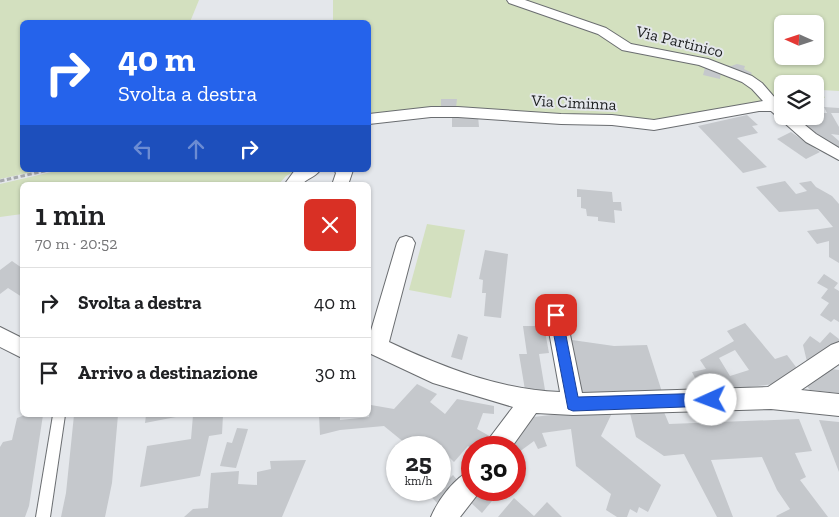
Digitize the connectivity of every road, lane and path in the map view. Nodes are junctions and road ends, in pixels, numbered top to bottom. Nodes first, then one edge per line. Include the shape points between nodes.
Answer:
1 (513, 0) edge
2 (774, 104) edge
3 (774, 110) edge
4 (371, 119) edge
5 (796, 125) edge
6 (839, 155) edge
7 (40, 172) edge
8 (306, 172) edge
9 (0, 181) edge
10 (294, 182) edge
11 (406, 243) dead end
12 (556, 315) dead end
13 (0, 336) edge
14 (373, 345) edge
15 (20, 348) edge
16 (839, 352) edge
17 (771, 398) junction
18 (531, 402) junction
19 (573, 404) junction
20 (839, 405) edge
21 (59, 417) edge
22 (505, 436) edge
23 (461, 496) edge
24 (43, 517) edge
25 (444, 517) edge

1 - 2 street, Via Partinico via 602,31 627,47 703,62 747,79
3 - 4 street, Via Ciminna via 758,106 654,126 612,120 458,112
5 - 6 street, Via Partinico
7 - 9 path
8 - 10 street
11 - 14 street
12 - 19 street
13 - 15 street
14 - 18 street via 433,372
16 - 17 street
17 - 19 street
17 - 20 street
18 - 19 street
18 - 22 street
21 - 24 lane
23 - 25 street

